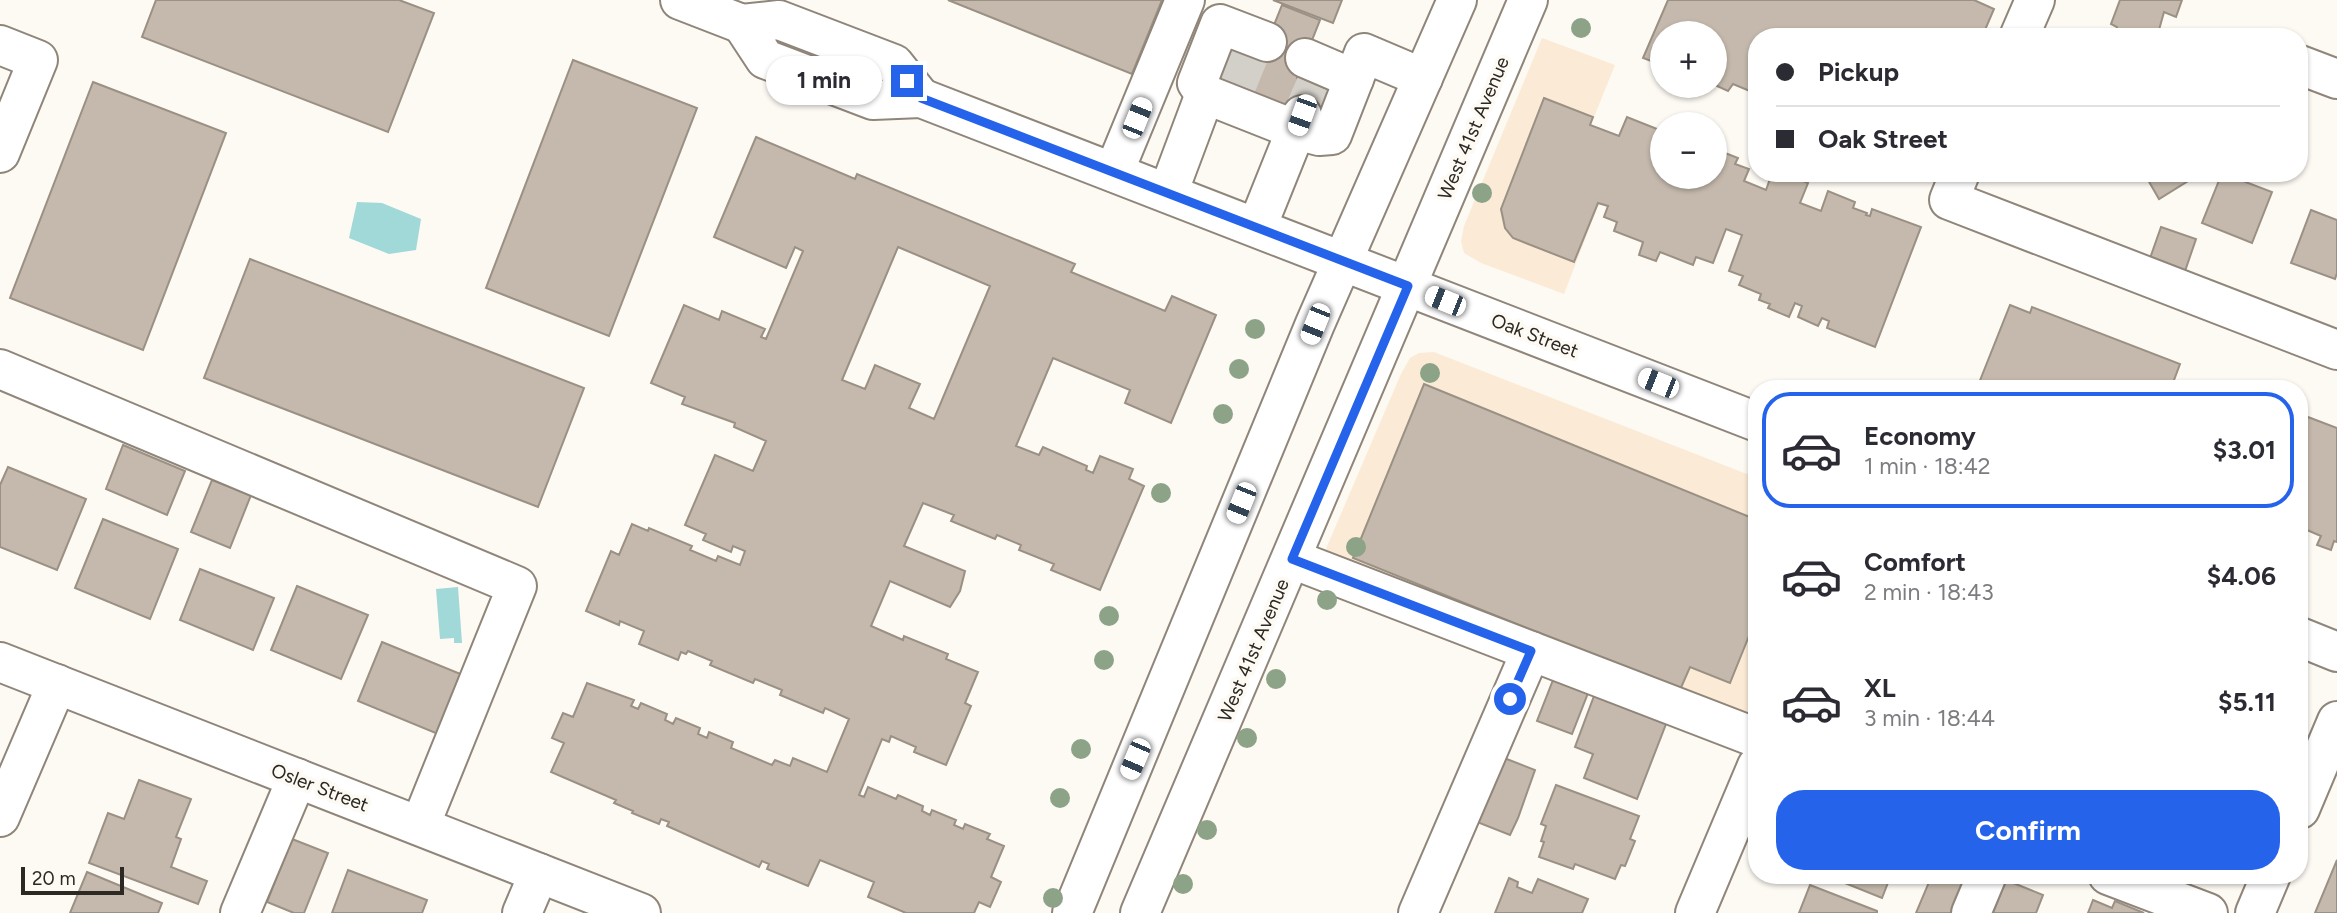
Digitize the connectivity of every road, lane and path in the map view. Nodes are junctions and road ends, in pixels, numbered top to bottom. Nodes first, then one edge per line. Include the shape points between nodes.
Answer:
1 (680, 0) edge
2 (1185, 0) edge
3 (1457, 0) edge
4 (1528, 0) edge
5 (2035, 0) edge
6 (2023, 28) edge
7 (0, 45) edge
8 (2308, 68) edge
9 (1423, 78) junction
10 (2337, 79) edge
11 (1316, 89) junction
12 (0, 153) edge
13 (1114, 172) junction
14 (1956, 182) edge
15 (1168, 193) junction
16 (1257, 228) junction
17 (1344, 261) junction
18 (1408, 286) junction
19 (2337, 350) edge
20 (0, 369) edge
21 (1748, 418) edge
22 (1292, 559) junction
23 (2308, 640) edge
24 (1531, 651) junction
25 (2337, 652) edge
26 (0, 662) edge
27 (57, 684) junction
28 (2337, 721) edge
29 (1748, 735) edge
30 (297, 778) junction
31 (1748, 787) edge
32 (2308, 790) edge
33 (0, 817) edge
34 (420, 826) junction
35 (539, 873) junction
36 (1983, 884) edge
37 (2132, 884) edge
38 (2267, 884) edge
39 (240, 913) edge
40 (522, 913) edge
41 (641, 913) edge
42 (1072, 913) edge
43 (1140, 913) edge
44 (1418, 913) edge
45 (1695, 913) edge
46 (1971, 913) edge
47 (2208, 913) edge
48 (2255, 913) edge

1 - 13 main road, Oak Street via 742,24 765,59 873,100 921,98
2 - 13 main road
3 - 9 main road
4 - 18 main road, West 41st Avenue
5 - 6 main road
7 - 12 main road via 38,60
8 - 10 main road
9 - 11 main road via 1364,52
9 - 17 main road
11 - 15 main road via 1241,70
11 - 16 main road
13 - 15 main road, Oak Street
14 - 19 main road via 1949,200
15 - 16 main road, Oak Street
16 - 17 main road, Oak Street
17 - 18 main road, Oak Street
17 - 42 main road
18 - 21 main road, Oak Street
18 - 22 main road, West 41st Avenue
20 - 34 main road via 517,586
22 - 24 main road
22 - 43 main road, West 41st Avenue
23 - 25 main road
24 - 29 main road
24 - 44 main road
26 - 27 main road, Osler Street
27 - 30 main road, Osler Street
27 - 33 main road
28 - 32 main road
30 - 34 main road, Osler Street
30 - 39 main road
31 - 45 main road
34 - 35 main road, Osler Street
35 - 40 main road
35 - 41 main road, Osler Street
36 - 46 main road
37 - 47 main road
38 - 48 main road

